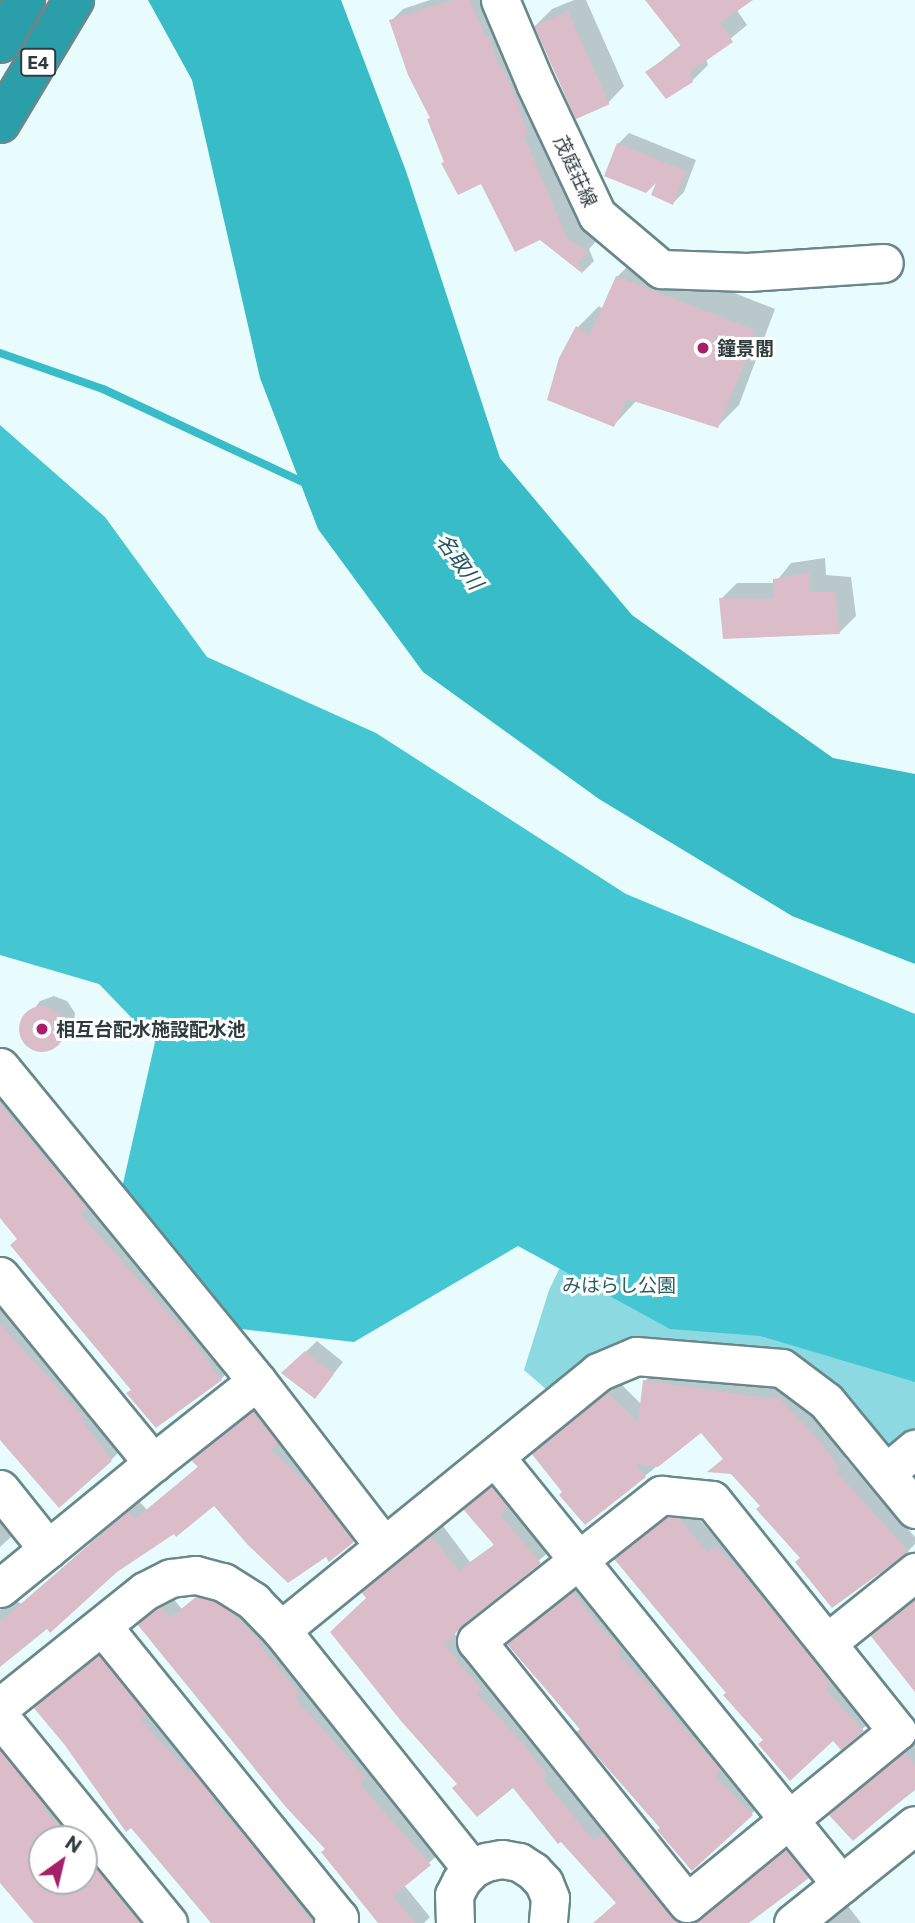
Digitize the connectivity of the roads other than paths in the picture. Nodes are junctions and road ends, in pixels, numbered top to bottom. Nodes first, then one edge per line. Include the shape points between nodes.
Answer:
1 (25, 0) edge
2 (74, 0) edge
3 (500, 0) edge
4 (0, 43) edge
5 (0, 123) edge
6 (884, 263) dead end
7 (0, 1067) edge
8 (0, 1276) edge
9 (257, 1381) junction
10 (915, 1448) edge
11 (495, 1457) junction
12 (153, 1463) junction
13 (886, 1473) junction
14 (0, 1489) edge
15 (915, 1508) edge
16 (384, 1546) junction
17 (48, 1549) junction
18 (578, 1563) junction
19 (915, 1572) edge
20 (0, 1588) edge
21 (103, 1627) junction
22 (281, 1630) junction
23 (828, 1642) junction
24 (0, 1707) edge
25 (0, 1717) edge
26 (789, 1821) junction
27 (915, 1825) edge
28 (472, 1869) junction
29 (841, 1884) junction
30 (168, 1923) edge
31 (333, 1923) edge
32 (455, 1923) edge
33 (548, 1923) edge
34 (793, 1923) edge

1 - 4 highway, E4
2 - 5 highway, E4
3 - 6 street, 茂庭荘線 via 597,215 661,269 747,272
7 - 9 street
8 - 12 street
9 - 12 street
9 - 16 street
10 - 13 street
11 - 13 street via 598,1372 636,1356 782,1368 826,1401
11 - 16 street
11 - 18 street
12 - 17 street
13 - 15 street
14 - 17 street
16 - 22 street
17 - 20 street
18 - 23 street via 661,1495 712,1500
18 - 26 street
18 - 26 street via 476,1641 687,1903
19 - 23 street
21 - 22 street via 145,1591 171,1578 196,1575 223,1581 253,1601
21 - 24 street
21 - 31 street via 339,1918
22 - 28 street
23 - 26 street via 897,1731
25 - 30 street
26 - 29 street
27 - 29 street
28 - 32 street via 454,1895
28 - 33 street via 502,1859 533,1871 550,1898
29 - 34 street

